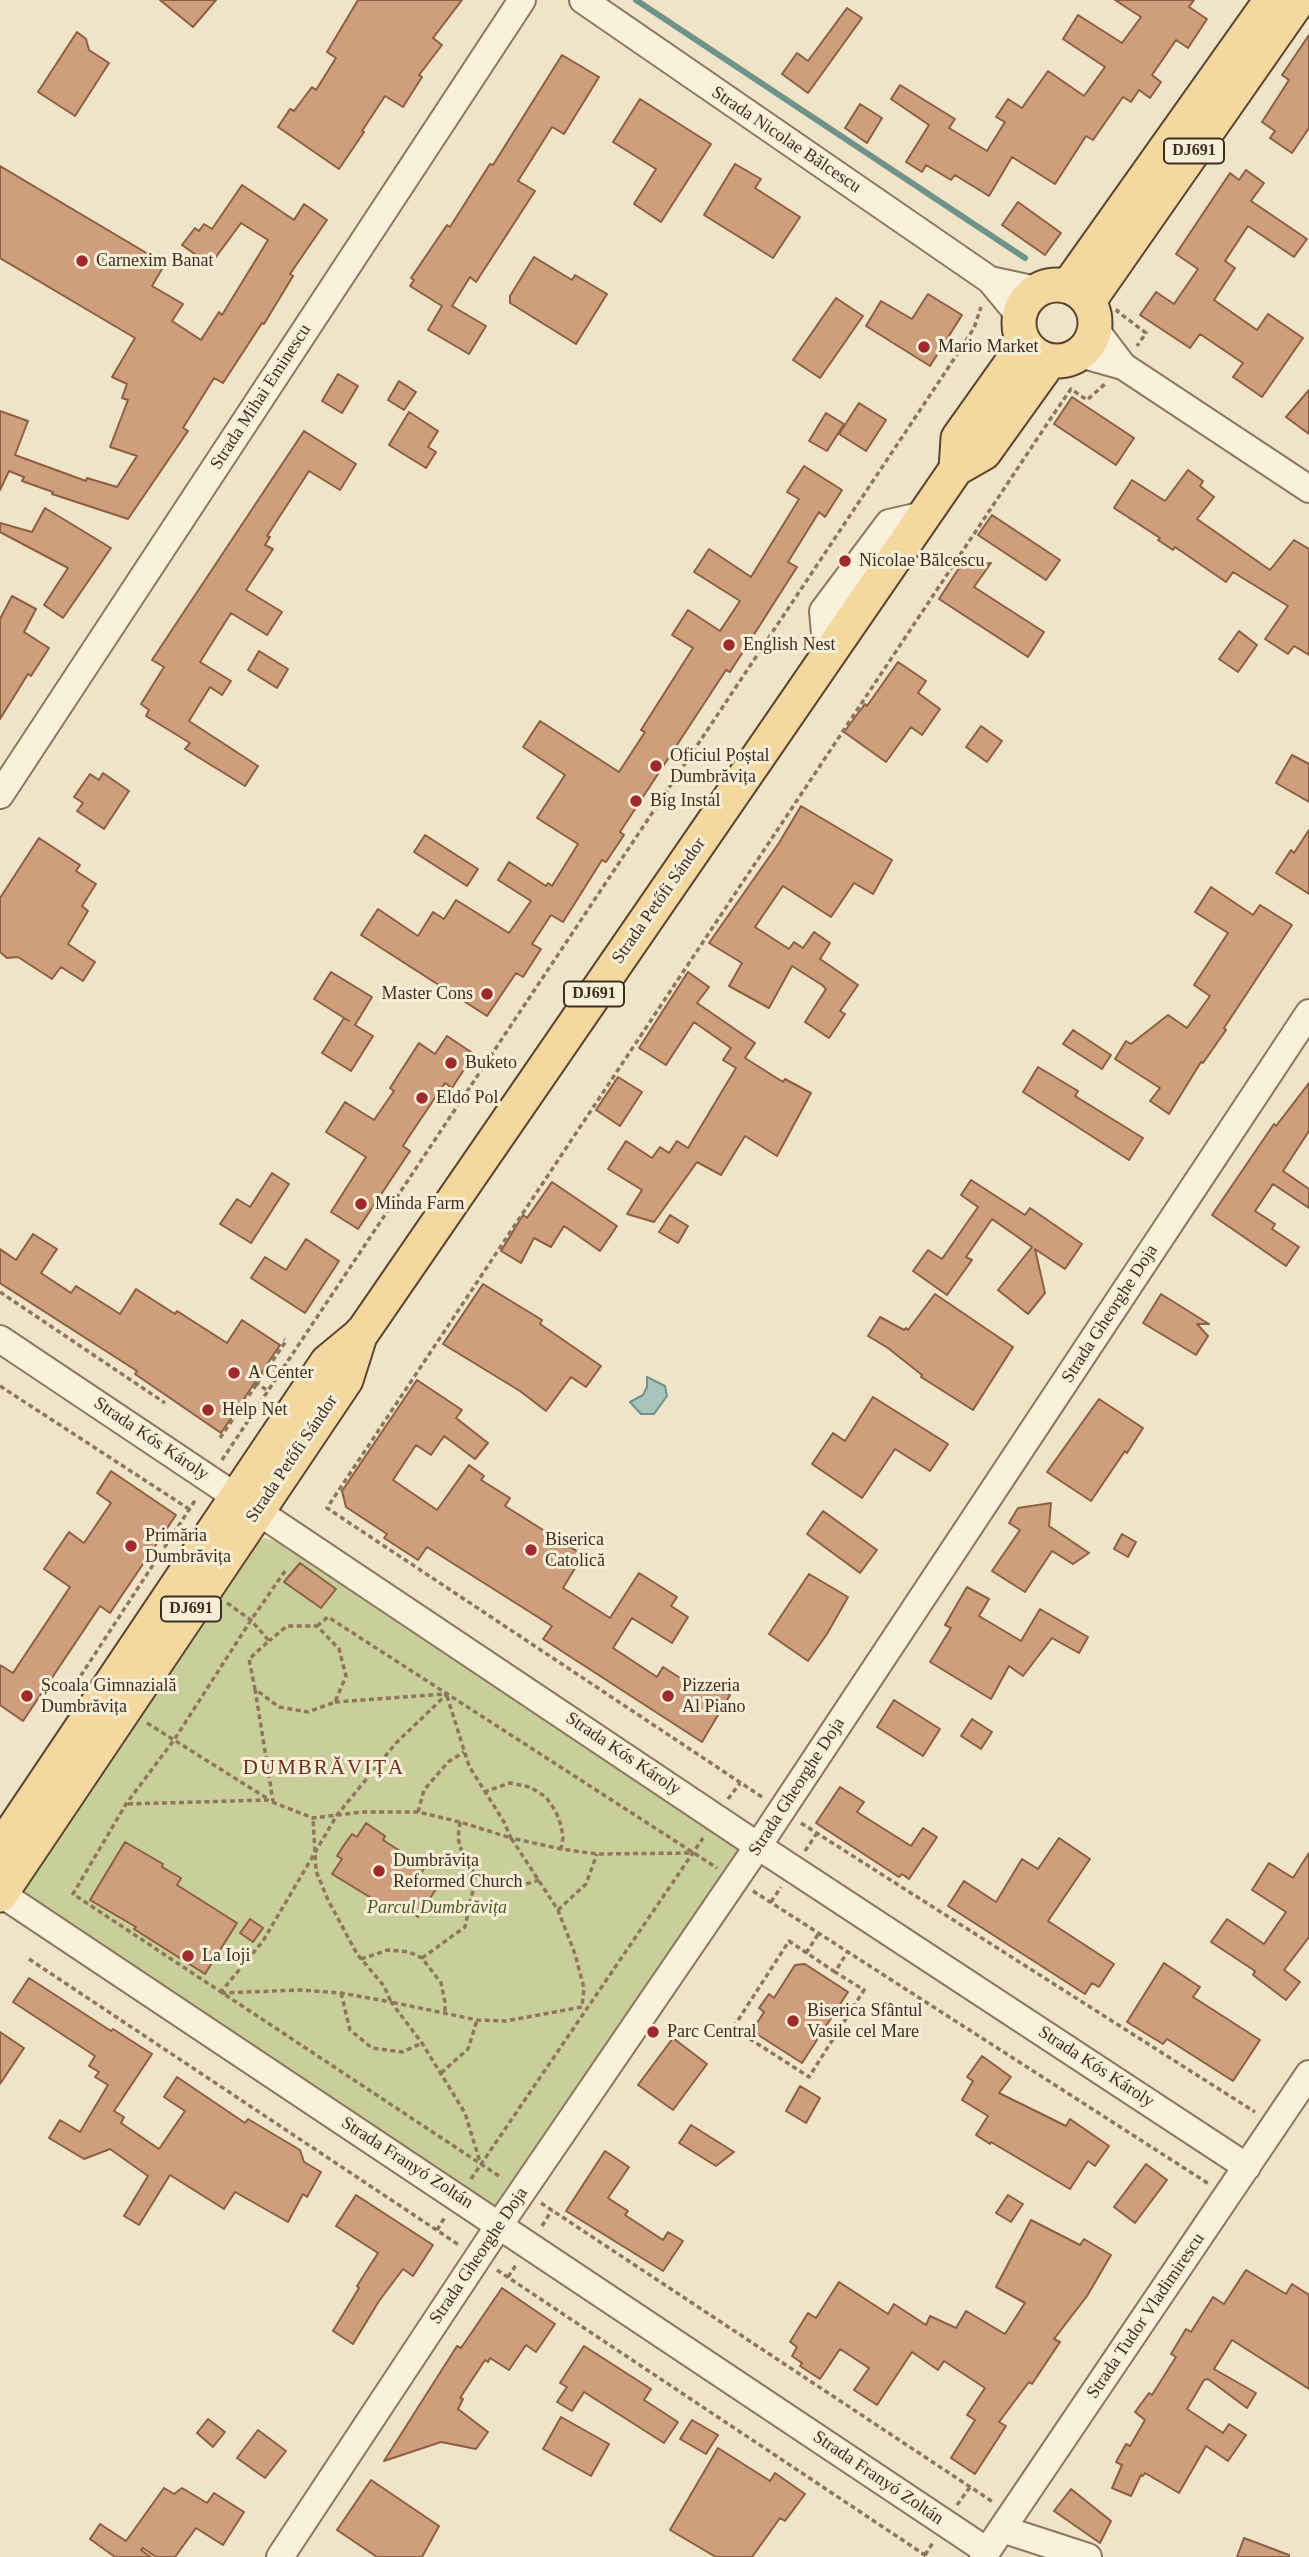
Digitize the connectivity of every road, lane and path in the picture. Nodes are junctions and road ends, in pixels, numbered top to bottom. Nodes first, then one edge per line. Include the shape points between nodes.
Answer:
1 (522, 0) edge
2 (583, 0) edge
3 (1271, 0) edge
4 (1299, 0) edge
5 (990, 279) junction
6 (1123, 302) dead end
7 (1058, 323) junction
8 (1123, 366) junction
9 (1309, 489) edge
10 (0, 795) edge
11 (1309, 1013) edge
12 (0, 1292) edge
13 (0, 1339) edge
14 (284, 1339) dead end
15 (268, 1366) junction
16 (280, 1373) junction
17 (256, 1382) junction
18 (0, 1386) edge
19 (268, 1391) junction
20 (165, 1404) dead end
21 (220, 1438) dead end
22 (231, 1445) dead end
23 (247, 1502) junction
24 (285, 1571) dead end
25 (251, 1620) junction
26 (317, 1626) junction
27 (269, 1641) junction
28 (76, 1684) dead end
29 (255, 1689) junction
30 (446, 1694) junction
31 (335, 1702) junction
32 (124, 1710) junction
33 (174, 1740) junction
34 (464, 1752) junction
35 (484, 1792) junction
36 (273, 1802) junction
37 (126, 1804) junction
38 (782, 1810) junction
39 (418, 1812) junction
40 (337, 1815) junction
41 (313, 1818) junction
42 (460, 1822) junction
43 (511, 1838) junction
44 (758, 1846) junction
45 (0, 1849) edge
46 (561, 1849) junction
47 (315, 1851) junction
48 (693, 1853) junction
49 (597, 1854) junction
50 (476, 1876) junction
51 (736, 1879) junction
52 (540, 1880) junction
53 (0, 1894) edge
54 (558, 1910) junction
55 (819, 1933) junction
56 (848, 1951) junction
57 (806, 1953) junction
58 (422, 1958) junction
59 (29, 1959) dead end
60 (361, 1959) junction
61 (835, 1972) junction
62 (220, 1993) junction
63 (341, 1993) junction
64 (391, 2002) junction
65 (444, 2013) junction
66 (477, 2020) junction
67 (422, 2043) junction
68 (441, 2073) junction
69 (1309, 2074) edge
70 (1275, 2125) junction
71 (480, 2164) junction
72 (1247, 2167) junction
73 (523, 2191) junction
74 (1227, 2196) junction
75 (500, 2224) junction
76 (478, 2258) junction
77 (996, 2538) edge
78 (280, 2557) edge
79 (928, 2557) edge
80 (1088, 2557) edge

1 - 10 street, Strada Mihai Eminescu
2 - 5 street, Strada Nicolae Bălcescu
3 - 7 main road, Strada Petőfi Sándor / DJ691
4 - 7 main road, Strada Petőfi Sándor / DJ691
5 - 7 street, Strada Nicolae Bălcescu
5 - 16 path via 974,328 960,350
6 - 8 path via 1117,311 1146,333
7 - 8 street, Strada Nicolae Bălcescu
7 - 23 main road, Strada Petőfi Sándor / DJ691 via 958,438 956,469 362,1333 346,1380
8 - 9 street, Strada Nicolae Bălcescu
8 - 38 path via 1087,400 1071,389 327,1508
11 - 38 street, Strada Gheorghe Doja
12 - 20 path
13 - 23 street, Strada Kós Károly
14 - 15 path
15 - 16 path
15 - 17 path
16 - 19 path
17 - 19 path
17 - 21 path
18 - 28 path via 189,1509
19 - 22 path
23 - 32 main road, Strada Petőfi Sándor / DJ691
23 - 44 street, Strada Kós Károly
23 - 45 main road, Strada Petőfi Sándor / DJ691
24 - 25 path
25 - 27 path
25 - 33 path
26 - 27 path via 287,1626
26 - 30 path via 328,1616
26 - 31 path via 339,1649 346,1676
27 - 29 path via 249,1659
29 - 31 path via 279,1707 308,1712
29 - 36 path
30 - 31 path
30 - 34 path
30 - 40 path via 396,1743
30 - 48 path
32 - 33 path
32 - 53 main road, Strada Petőfi Sándor / DJ691
33 - 36 path
33 - 37 path
34 - 35 path
34 - 39 path via 436,1774 424,1790
35 - 43 path
35 - 46 path via 510,1783 530,1787 545,1797 561,1825
36 - 37 path
36 - 41 path
37 - 62 path via 73,1894
38 - 44 street, Strada Gheorghe Doja
38 - 70 path
39 - 40 path
39 - 42 path
40 - 41 path
40 - 47 path
41 - 47 path
42 - 43 path
42 - 50 path via 463,1856
43 - 46 path
43 - 52 path
44 - 51 street, Strada Gheorghe Doja
44 - 72 street, Strada Kós Károly
46 - 49 path
47 - 60 path via 316,1871 328,1900
47 - 62 path via 263,1941
48 - 49 path
48 - 71 path
49 - 54 path via 586,1884
50 - 52 path via 502,1885
50 - 58 path via 465,1927
51 - 55 path
51 - 73 street, Strada Gheorghe Doja
52 - 54 path
53 - 75 street, Strada Franyó Zoltán
54 - 66 path via 584,1987 582,2007 506,2021
55 - 56 path
55 - 57 path
56 - 61 path
56 - 74 path
57 - 61 path
57 - 61 path via 789,1941 733,2028 809,2077 864,1990
58 - 60 path via 388,1950
58 - 65 path via 441,1983
59 - 76 path
60 - 64 path
62 - 63 path
62 - 71 path
63 - 64 path
63 - 67 path via 350,2030 372,2048 402,2052
64 - 65 path
64 - 67 path
65 - 66 path
66 - 68 path via 468,2049
67 - 68 path
68 - 71 path via 465,2113
69 - 70 street, Strada Tudor Vladimirescu
70 - 72 street, Strada Tudor Vladimirescu
72 - 74 street, Strada Tudor Vladimirescu
73 - 75 street, Strada Gheorghe Doja
73 - 77 path
74 - 77 street, Strada Tudor Vladimirescu
75 - 76 street, Strada Gheorghe Doja
75 - 77 street, Strada Franyó Zoltán
76 - 78 street, Strada Gheorghe Doja
76 - 79 path
77 - 80 street, Strada Franyó Zoltán

